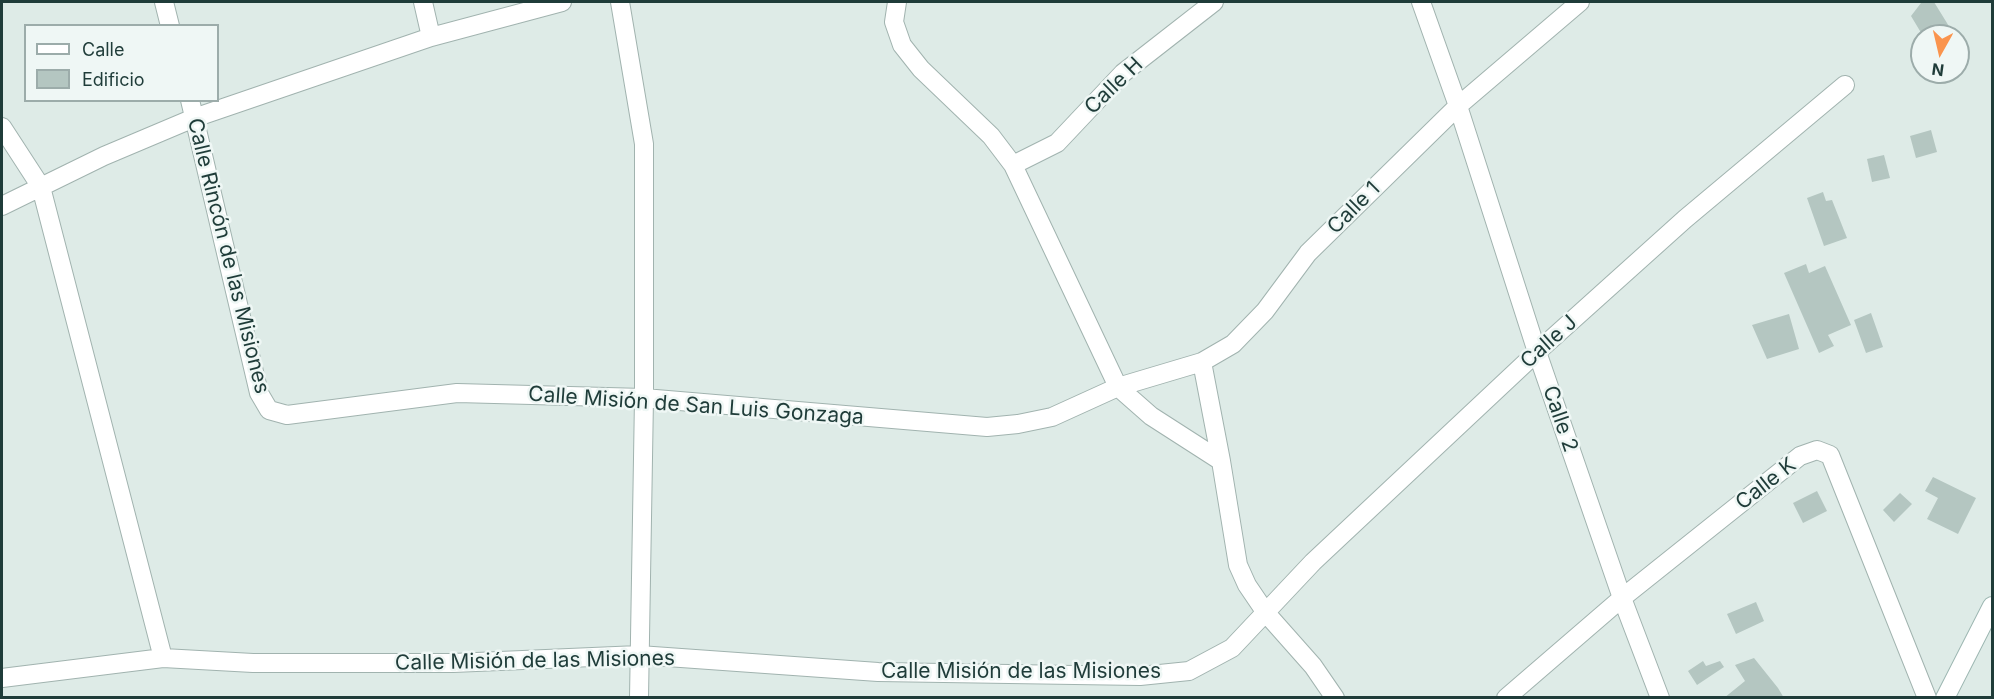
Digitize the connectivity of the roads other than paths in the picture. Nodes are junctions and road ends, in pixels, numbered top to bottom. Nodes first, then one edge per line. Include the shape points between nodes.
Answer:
1 (164, 2) edge
2 (423, 2) edge
3 (562, 2) edge
4 (620, 2) edge
5 (897, 2) edge
6 (1214, 2) edge
7 (1421, 2) edge
8 (1580, 2) edge
9 (170, 24) edge
10 (431, 37) junction
11 (1845, 86) dead end
12 (219, 101) edge
13 (215, 102) edge
14 (1458, 106) junction
15 (192, 109) edge
16 (2, 127) edge
17 (1013, 165) junction
18 (41, 188) junction
19 (2, 206) edge
20 (1537, 352) junction
21 (1202, 362) junction
22 (1118, 387) junction
23 (644, 398) junction
24 (269, 410) joint
25 (1221, 460) junction
26 (1622, 598) junction
27 (1992, 606) edge
28 (1266, 613) junction
29 (639, 656) junction
30 (164, 658) junction
31 (2, 678) edge
32 (639, 698) edge
33 (1335, 698) edge
34 (1506, 698) edge
35 (1660, 698) edge
36 (1927, 698) edge
37 (1945, 698) edge

1 - 9 street
2 - 10 street
3 - 10 street
4 - 23 street via 644,144
5 - 17 street via 894,22 902,45 921,69 991,136
6 - 17 street, Calle H via 1123,73 1057,143
7 - 14 street, Calle 2
8 - 14 street, Calle 1
10 - 12 street
11 - 20 street, Calle J via 1685,219
13 - 15 street
14 - 20 street, Calle 2
14 - 21 street, Calle 1 via 1308,253 1265,311 1233,344
15 - 18 street
15 - 24 street, Calle Rincón de las Misiones via 259,393
16 - 18 street
17 - 22 street
18 - 19 street
18 - 30 street
20 - 26 street, Calle 2
20 - 28 street, Calle J via 1313,562
21 - 22 street, Calle 1
21 - 25 street
22 - 23 street, Calle Misión de San Luis Gonzaga via 1052,417 987,427
22 - 25 street via 1151,416
23 - 24 street, Calle Misión de San Luis Gonzaga via 457,393 287,415
23 - 29 street
25 - 28 street via 1238,565 1246,585
26 - 34 street, Calle K
26 - 35 street, Calle 2
26 - 36 street, Calle K via 1800,456 1817,450 1830,455
27 - 37 street
28 - 29 street, Calle Misión de las Misiones via 1232,648 1189,670 1140,676 878,672
28 - 33 street via 1313,666
29 - 30 street, Calle Misión de las Misiones via 453,663 253,663
29 - 32 street
30 - 31 street, Calle Misión de las Misiones

